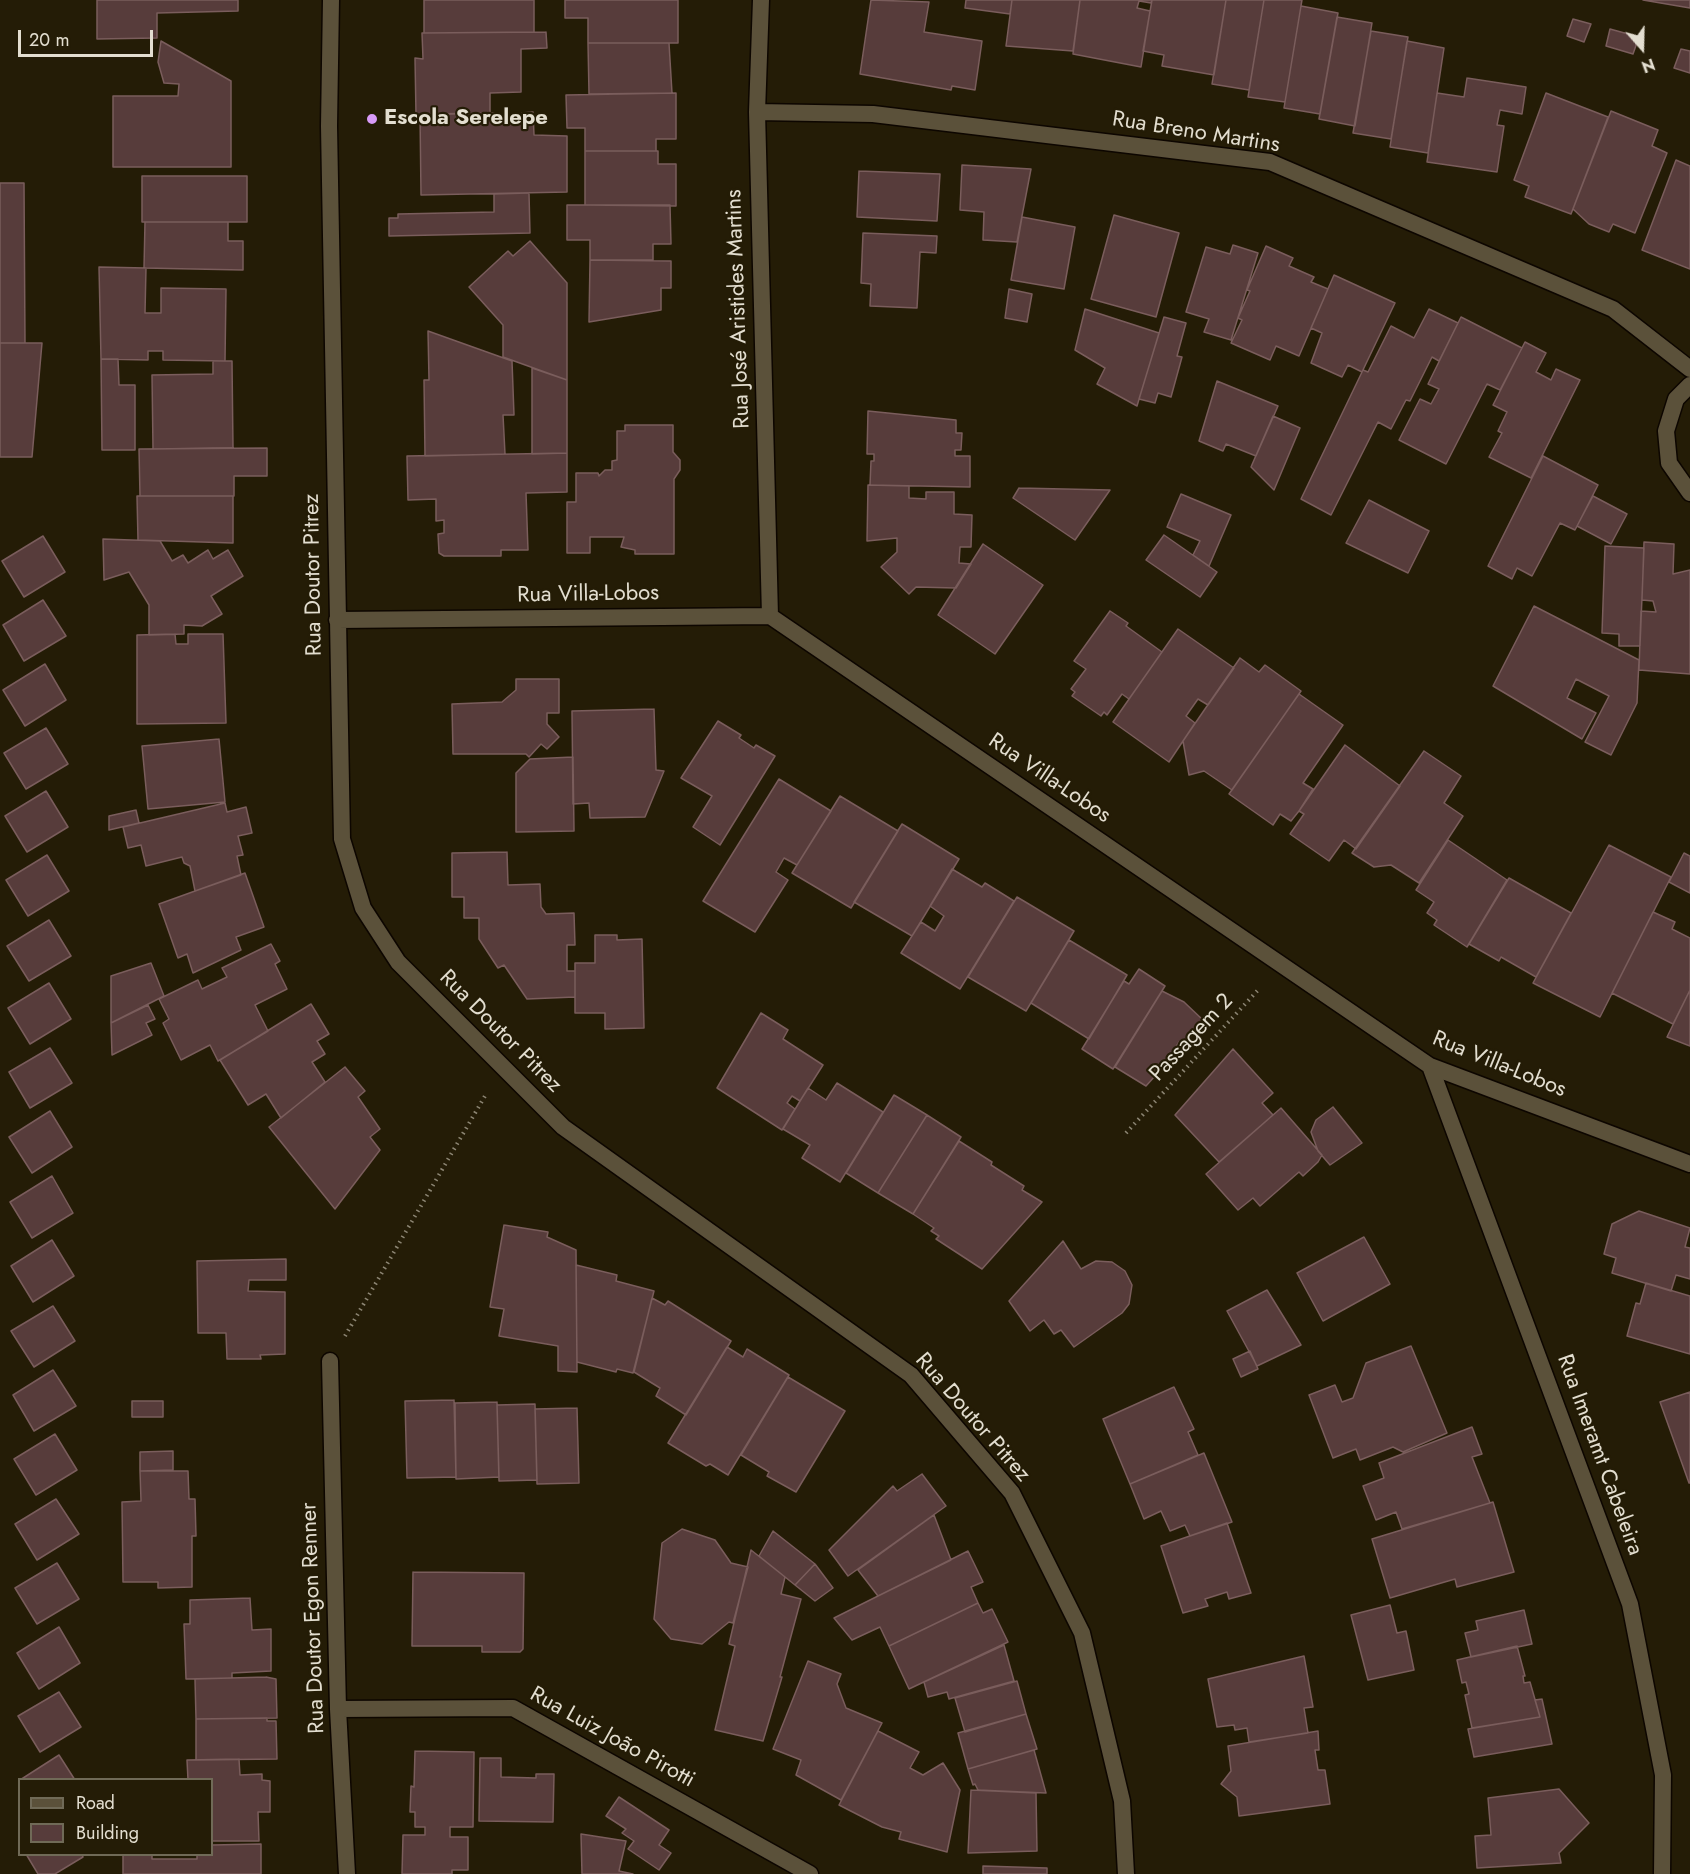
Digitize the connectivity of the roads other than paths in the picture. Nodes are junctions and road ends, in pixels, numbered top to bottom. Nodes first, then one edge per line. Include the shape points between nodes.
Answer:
1 (331, 0) edge
2 (761, 0) edge
3 (757, 112) junction
4 (1690, 369) edge
5 (1690, 385) edge
6 (1690, 493) edge
7 (770, 616) junction
8 (337, 620) junction
9 (1430, 1066) junction
10 (1690, 1164) edge
11 (330, 1361) road end
12 (338, 1709) junction
13 (347, 1874) edge
14 (810, 1874) edge
15 (1126, 1874) edge
16 (1662, 1874) edge

1 - 8 street, Rua Doutor Pitrez via 329,126
2 - 3 street, Rua José Aristides Martins
3 - 4 street, Rua Breno Martins via 873,114 1270,162 1613,309
3 - 7 street, Rua José Aristides Martins
5 - 6 street via 1676,399 1666,431 1669,463
7 - 8 street, Rua Villa-Lobos
7 - 9 street, Rua Villa-Lobos
8 - 15 street, Rua Doutor Pitrez via 342,839 363,908 398,962 563,1127 911,1376 1012,1493 1082,1633 1122,1801
9 - 10 street, Rua Villa-Lobos
9 - 16 street, Rua Imeramt Cabeleira via 1630,1604 1663,1775
11 - 12 street, Rua Doutor Egon Renner
12 - 13 street, Rua Doutor Egon Renner
12 - 14 street, Rua Luiz João Pirotti via 513,1708

